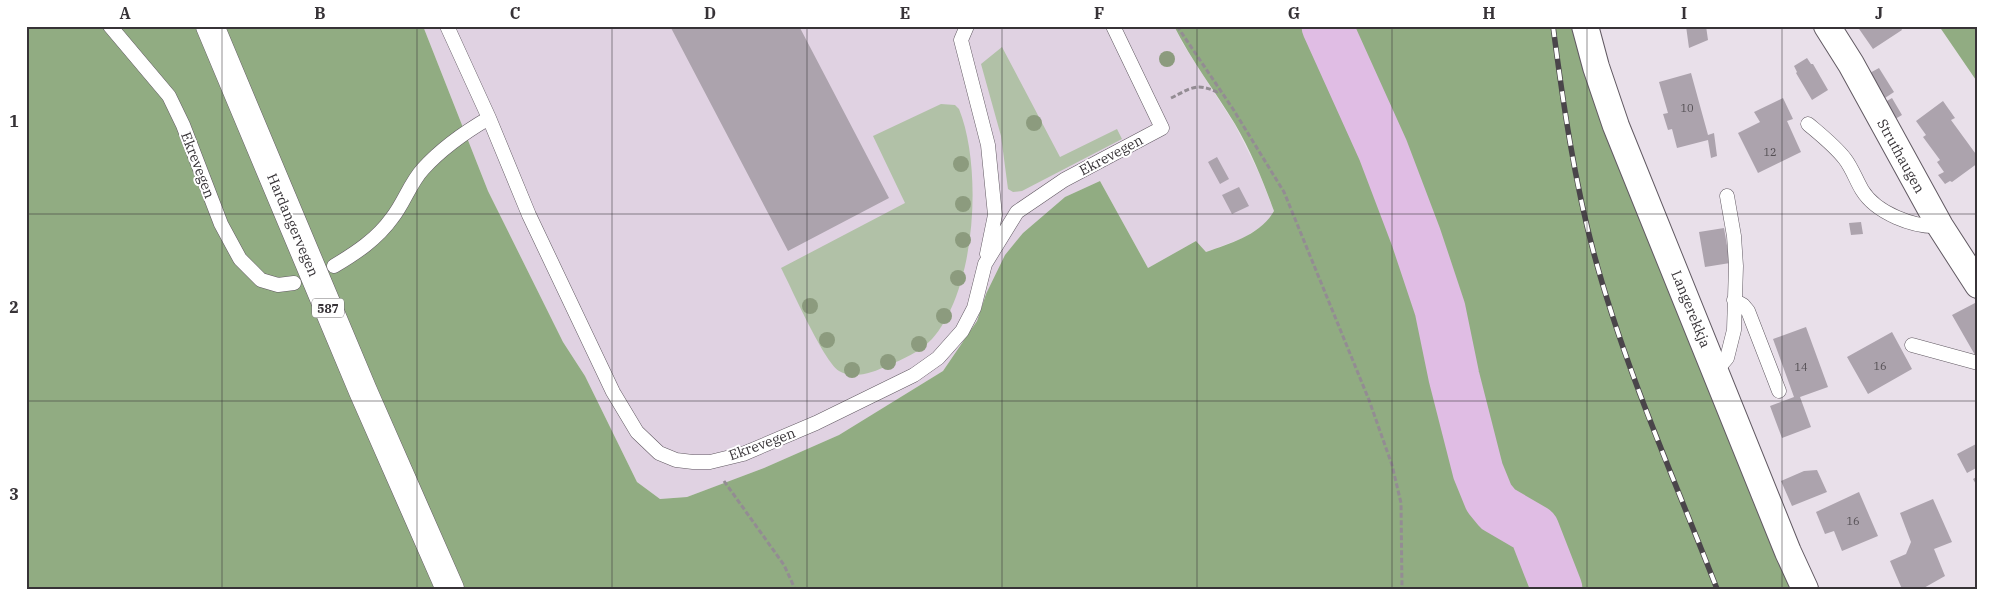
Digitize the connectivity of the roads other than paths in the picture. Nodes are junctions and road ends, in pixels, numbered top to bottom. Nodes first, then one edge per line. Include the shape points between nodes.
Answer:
1 (110, 26) edge
2 (210, 26) edge
3 (447, 26) edge
4 (967, 26) edge
5 (1112, 26) edge
6 (1584, 26) edge
7 (1827, 26) edge
8 (489, 118) junction
9 (1808, 124) dead end
10 (1727, 196) dead end
11 (1940, 226) junction
12 (985, 264) junction
13 (334, 266) dead end
14 (294, 283) dead end
15 (1978, 286) edge
16 (1734, 300) junction
17 (1912, 346) dead end
18 (1978, 364) edge
19 (1716, 371) junction
20 (1779, 391) dead end
21 (450, 589) edge
22 (1805, 589) edge

1 - 14 lane, Ekrevegen via 168,96 183,125 221,224 240,260 261,280 278,286
2 - 21 main road, Hardangervegen / 587
3 - 8 lane, Ekrevegen
4 - 12 lane, Ekrevegen via 961,40 988,145 995,215
5 - 12 lane, Ekrevegen via 1162,128 1064,180 1017,212
6 - 19 street, Langerekkja via 1616,126
7 - 11 street, Struthaugen
8 - 12 lane, Ekrevegen via 529,215 613,392 637,432 659,452 676,460 710,462 743,454 914,376 938,358 962,330 974,308
8 - 13 lane via 460,135 422,170 392,218 374,239
9 - 11 lane via 1838,151 1862,190 1881,209 1908,222
10 - 16 lane via 1735,246
11 - 15 street, Struthaugen
16 - 19 lane via 1732,345 1727,358
16 - 20 lane via 1748,311
17 - 18 lane
19 - 22 street, Langerekkja

